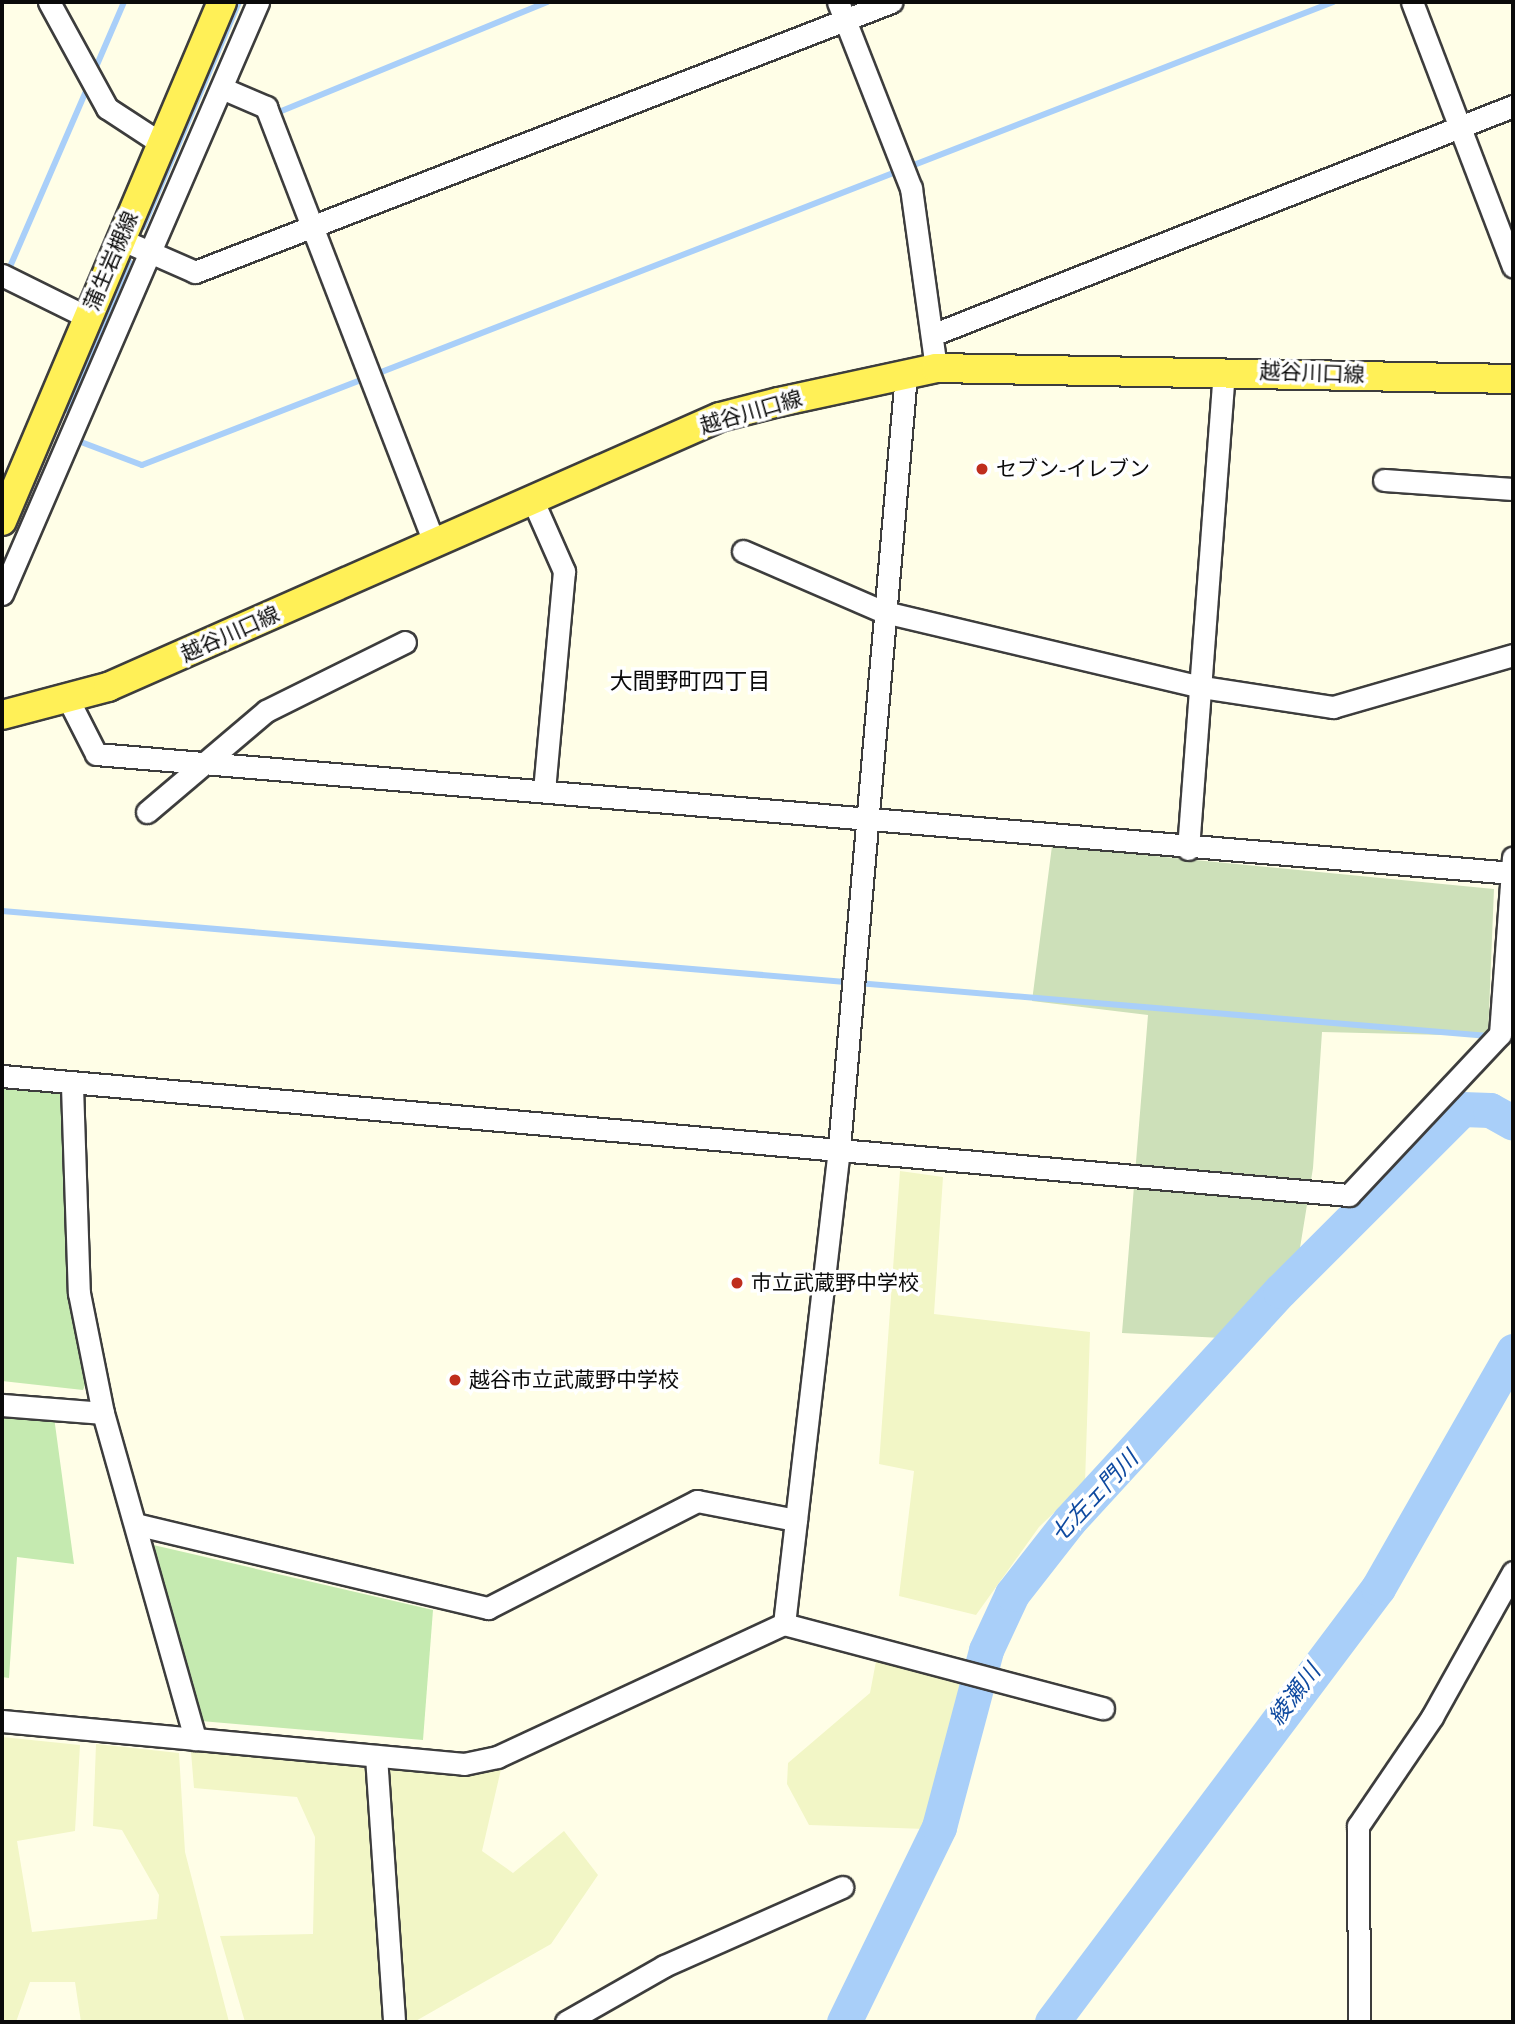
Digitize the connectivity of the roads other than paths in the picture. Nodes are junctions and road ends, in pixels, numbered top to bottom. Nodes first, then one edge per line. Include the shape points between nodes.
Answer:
1 (49, 2) edge
2 (222, 2) edge
3 (258, 2) edge
4 (891, 2) edge
5 (1412, 2) edge
6 (841, 11) edge
7 (224, 89) junction
8 (1513, 106) edge
9 (1459, 128) junction
10 (162, 144) junction
11 (313, 228) junction
12 (120, 239) junction
13 (152, 253) junction
14 (1513, 266) edge
15 (2, 275) edge
16 (87, 317) junction
17 (932, 335) junction
18 (936, 368) junction
19 (1224, 371) junction
20 (906, 375) junction
21 (1513, 379) edge
22 (1384, 480) dead end
23 (1513, 489) edge
24 (533, 501) junction
25 (2, 521) edge
26 (434, 542) junction
27 (743, 551) dead end
28 (2, 594) edge
29 (884, 612) junction
30 (405, 642) dead end
31 (1513, 655) edge
32 (1202, 687) junction
33 (69, 701) junction
34 (2, 715) edge
35 (204, 760) junction
36 (544, 789) junction
37 (147, 811) dead end
38 (871, 817) junction
39 (1188, 849) junction
40 (1513, 868) edge
41 (2, 1076) edge
42 (72, 1086) junction
43 (839, 1148) junction
44 (2, 1405) edge
45 (103, 1413) junction
46 (796, 1520) junction
47 (135, 1524) junction
48 (1513, 1572) edge
49 (784, 1624) junction
50 (1103, 1708) dead end
51 (2, 1721) edge
52 (195, 1739) junction
53 (376, 1756) junction
54 (842, 1887) dead end
55 (394, 2022) edge
56 (566, 2022) edge
57 (1359, 2022) edge

1 - 10 street via 107,108
2 - 10 main road, 蒲生岩槻線
3 - 7 street
4 - 6 street
5 - 9 street
6 - 11 street
6 - 17 street via 911,188
7 - 11 street via 266,107
7 - 13 street
8 - 9 street
9 - 14 street
9 - 17 street
10 - 12 main road, 蒲生岩槻線
11 - 13 street via 195,272
11 - 26 street
12 - 13 street
12 - 16 main road, 蒲生岩槻線
13 - 28 street
15 - 16 street
16 - 25 main road, 蒲生岩槻線
17 - 18 street
18 - 19 main road, 越谷川口線
18 - 20 main road, 越谷川口線
19 - 21 main road, 越谷川口線
19 - 32 street
20 - 24 main road, 越谷川口線 via 720,417
20 - 29 street
22 - 23 street
24 - 26 main road, 越谷川口線
24 - 36 street via 564,571
26 - 33 main road, 越谷川口線
27 - 29 street
29 - 32 street
29 - 38 street
30 - 35 street via 266,711
31 - 32 street via 1333,708
32 - 39 street
33 - 34 main road, 越谷川口線
33 - 35 street via 96,754
35 - 36 street
35 - 37 street
36 - 38 street
38 - 39 street
38 - 43 street
39 - 40 street
40 - 43 street via 1500,1034 1349,1195
41 - 42 street
42 - 43 street
42 - 45 street via 79,1293
43 - 46 street
44 - 45 street
45 - 47 street
46 - 47 street via 697,1501 488,1608
46 - 49 street
47 - 52 street
48 - 57 street via 1432,1717 1358,1826
49 - 50 street
49 - 53 street via 496,1757 464,1764
51 - 52 street
52 - 53 street
53 - 55 street
54 - 56 street via 664,1965

